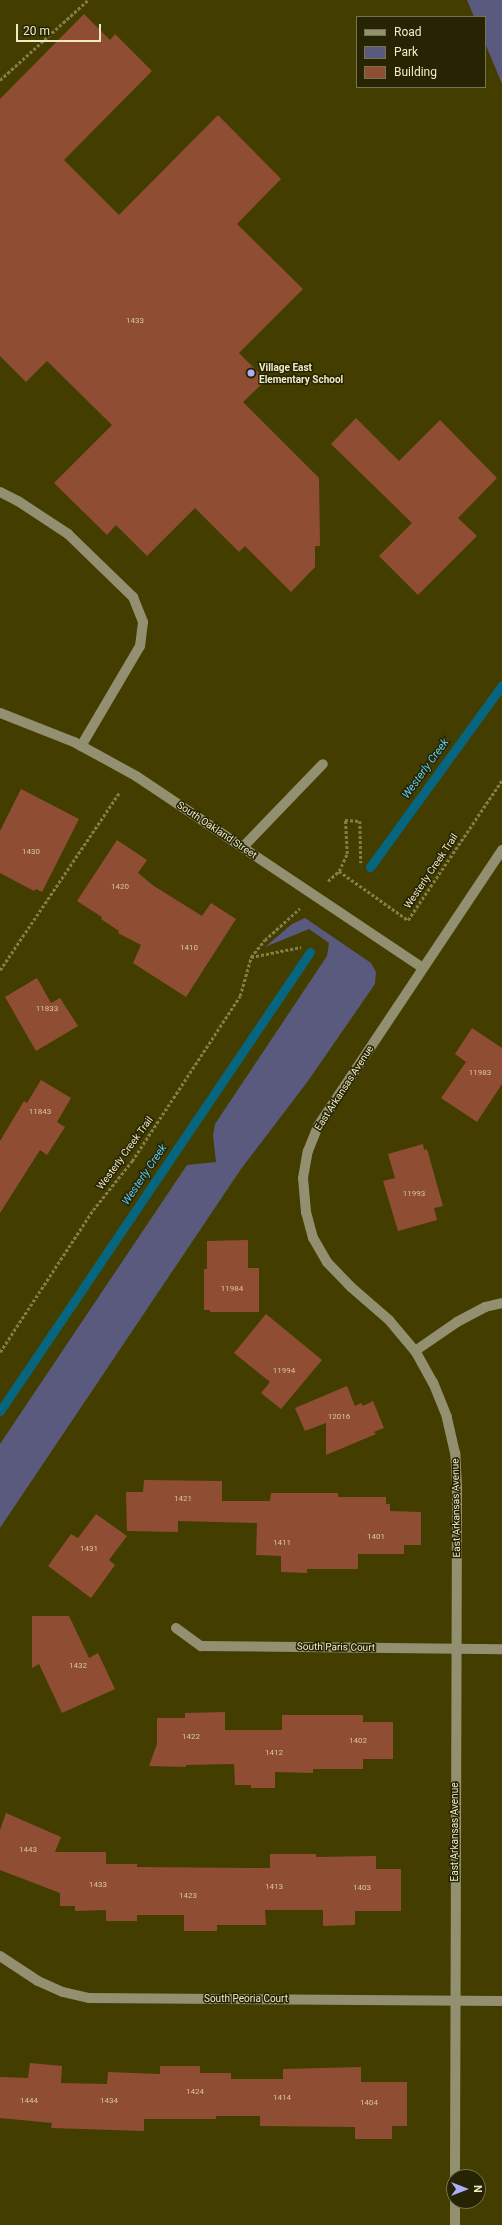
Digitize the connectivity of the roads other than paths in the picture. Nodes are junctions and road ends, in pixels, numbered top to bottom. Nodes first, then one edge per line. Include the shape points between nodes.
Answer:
1 (0, 492) edge
2 (0, 713) edge
3 (81, 746) junction
4 (323, 764) dead end
5 (243, 847) junction
6 (502, 850) edge
7 (424, 968) junction
8 (502, 1303) edge
9 (415, 1351) junction
10 (176, 1628) dead end
11 (456, 1649) junction
12 (502, 1649) edge
13 (0, 1956) edge
14 (454, 2000) junction
15 (502, 2000) edge
16 (455, 2169) edge
17 (455, 2209) edge
18 (455, 2225) edge

1 - 3 street via 68,534 133,597 143,622 140,646
2 - 3 street, South Oakland Street
3 - 5 street, South Oakland Street via 136,776
4 - 5 street
5 - 7 street, South Oakland Street
6 - 7 street, East Arkansas Avenue
7 - 9 street, East Arkansas Avenue via 318,1126 308,1151 303,1178 306,1212 313,1238 327,1262 389,1320
8 - 9 street via 485,1307 457,1322
9 - 11 street, East Arkansas Avenue via 433,1383 447,1417 455,1453
10 - 11 street, South Paris Court via 201,1646
11 - 12 street, South Paris Court
11 - 14 street, East Arkansas Avenue
13 - 14 street, South Peoria Court via 38,1981 63,1992 90,1998
14 - 15 street, South Peoria Court
14 - 16 street, East Arkansas Avenue
17 - 18 street

